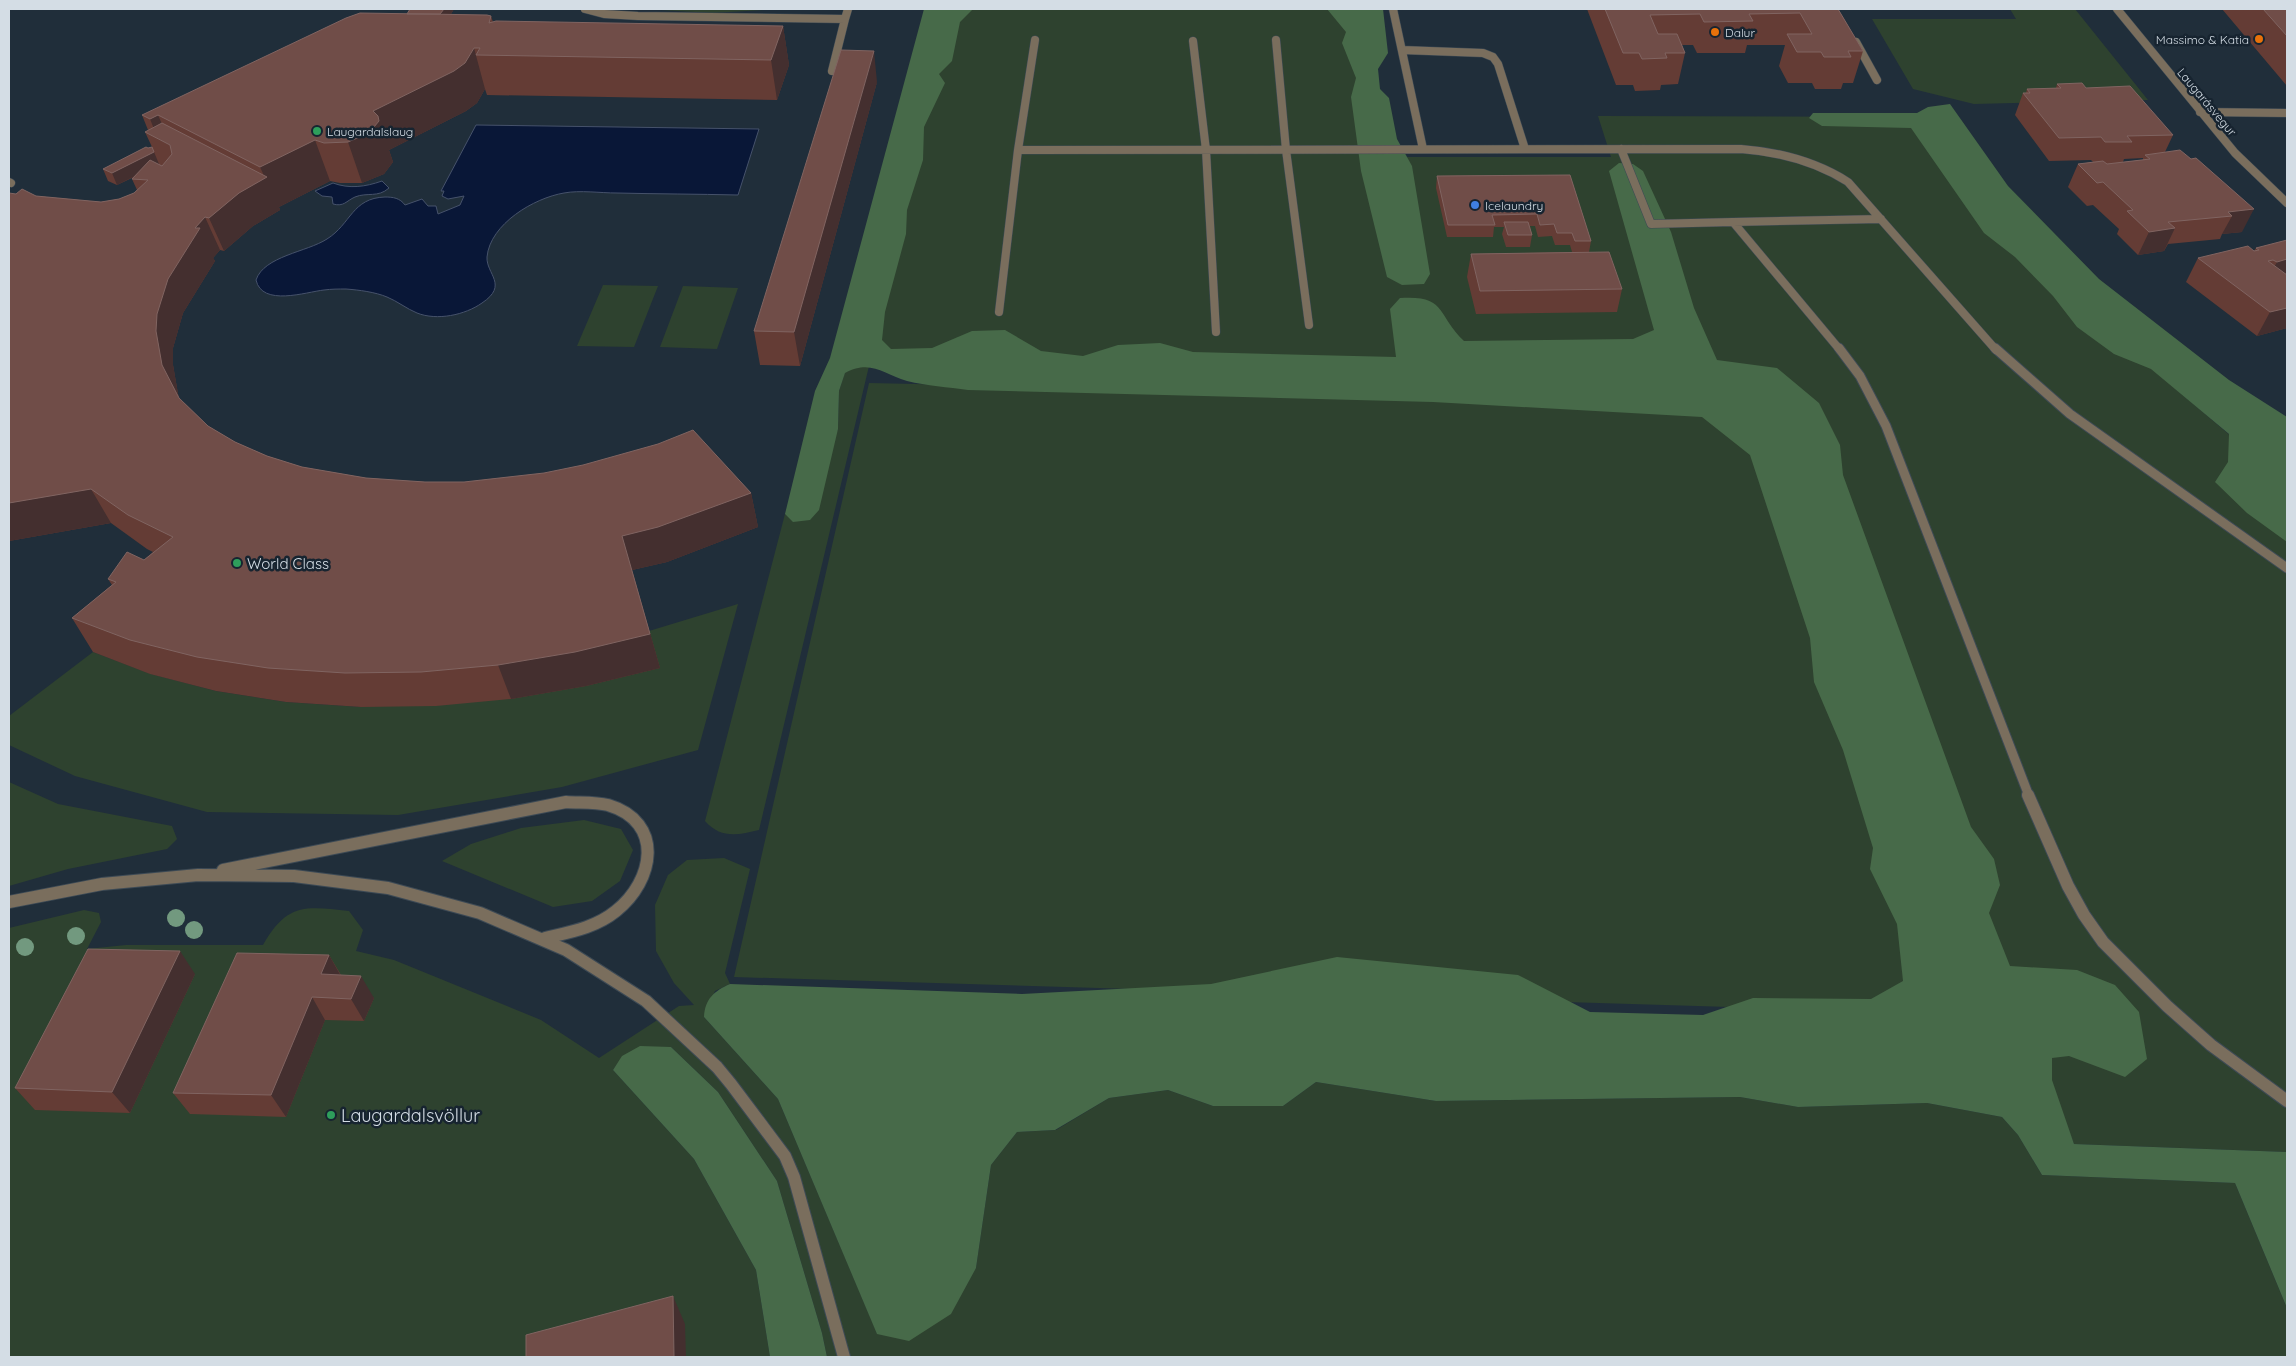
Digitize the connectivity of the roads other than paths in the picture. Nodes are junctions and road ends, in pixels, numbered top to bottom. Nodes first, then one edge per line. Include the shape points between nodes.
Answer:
1 (584, 9) edge
2 (848, 9) edge
3 (1394, 9) edge
4 (2117, 9) edge
5 (845, 18) junction
6 (1850, 32) edge
7 (1035, 40) dead end
8 (1276, 40) dead end
9 (1193, 41) dead end
10 (1402, 50) junction
11 (832, 71) edge
12 (1877, 80) dead end
13 (2200, 112) junction
14 (2287, 113) edge
15 (1525, 148) junction
16 (1423, 149) junction
17 (1621, 149) junction
18 (1018, 150) junction
19 (1206, 150) junction
20 (1286, 150) junction
21 (2287, 203) edge
22 (1880, 219) junction
23 (1733, 222) junction
24 (999, 312) dead end
25 (1309, 325) dead end
26 (1216, 332) dead end
27 (2287, 568) edge
28 (200, 875) junction
29 (9, 902) edge
30 (543, 938) junction
31 (2287, 1101) edge
32 (844, 1357) edge

1 - 5 street via 638,16
2 - 5 street
3 - 10 street
4 - 13 street, Laugarásvegur
5 - 11 street
6 - 12 street
7 - 18 street
8 - 20 street
9 - 19 street
10 - 15 street via 1483,53 1493,57
10 - 16 street
13 - 14 street
13 - 21 street, Laugarásvegur via 2235,153
15 - 16 street
15 - 17 street
16 - 20 street
17 - 22 street via 1761,150 1799,157 1834,172 1848,182
17 - 23 street via 1651,224
18 - 19 street
18 - 24 street
19 - 20 street
19 - 26 street
20 - 25 street
22 - 23 street
22 - 27 street via 1990,344 2070,414
23 - 31 street via 1842,352 1873,400 1886,426 1992,706 2042,828 2084,915 2110,949 2167,1006 2211,1045
28 - 29 street via 118,882
28 - 30 street via 279,875 358,882 434,898 505,921
28 - 30 street via 566,802 589,801 628,814 641,827 649,843 650,861 644,880 632,898 593,927 568,936
30 - 32 street via 572,952 635,992 692,1040 744,1097 788,1163

